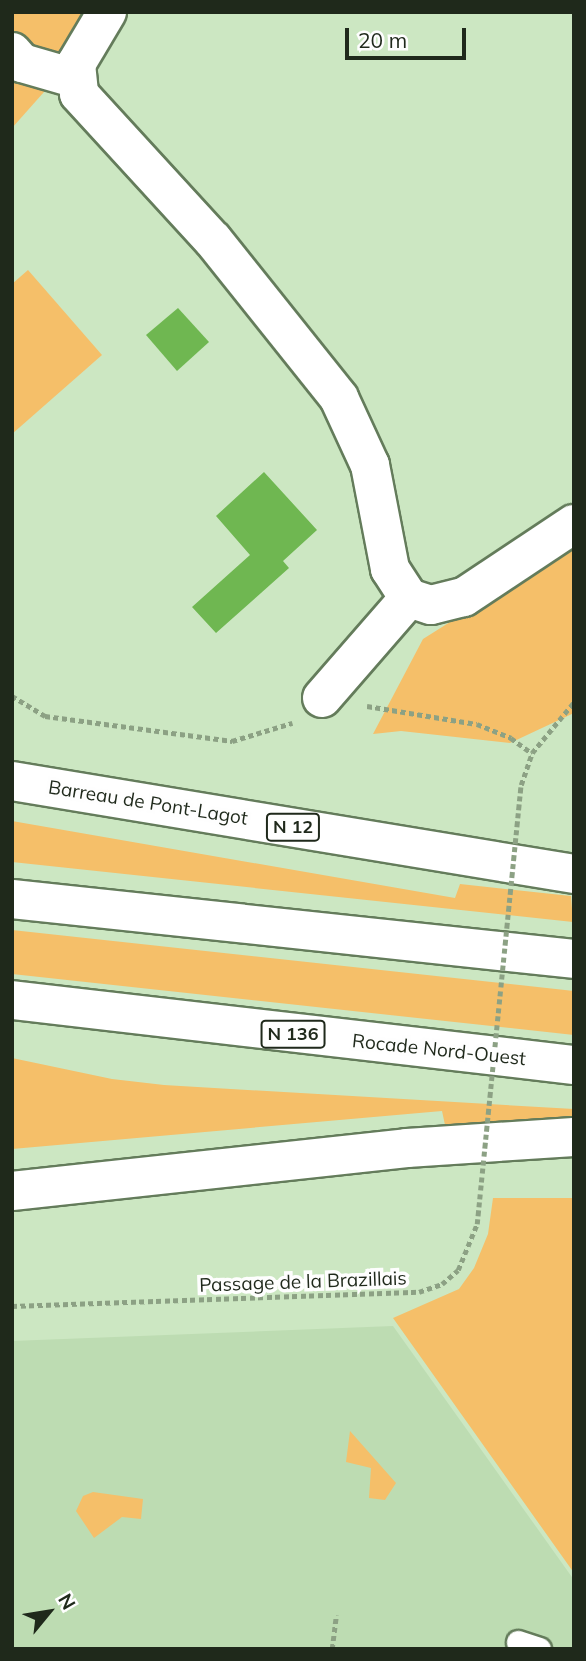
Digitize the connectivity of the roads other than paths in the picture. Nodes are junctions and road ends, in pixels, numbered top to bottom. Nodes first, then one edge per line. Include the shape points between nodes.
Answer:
1 (107, 12) edge
2 (12, 52) edge
3 (74, 78) junction
4 (574, 524) edge
5 (409, 598) junction
6 (326, 694) road end
7 (12, 781) edge
8 (574, 874) edge
9 (12, 899) edge
10 (574, 959) edge
11 (12, 1000) edge
12 (574, 1065) edge
13 (574, 1137) edge
14 (12, 1191) edge

1 - 3 main road via 84,46
2 - 3 main road via 34,68
3 - 5 main road via 89,108 213,240 339,398 370,465 390,569
4 - 5 main road via 464,597 431,605
5 - 6 main road
7 - 8 main road, Barreau de Pont-Lagot / N 12
9 - 10 main road
11 - 12 main road, Rocade Nord-Ouest / N 136
13 - 14 main road via 407,1148

